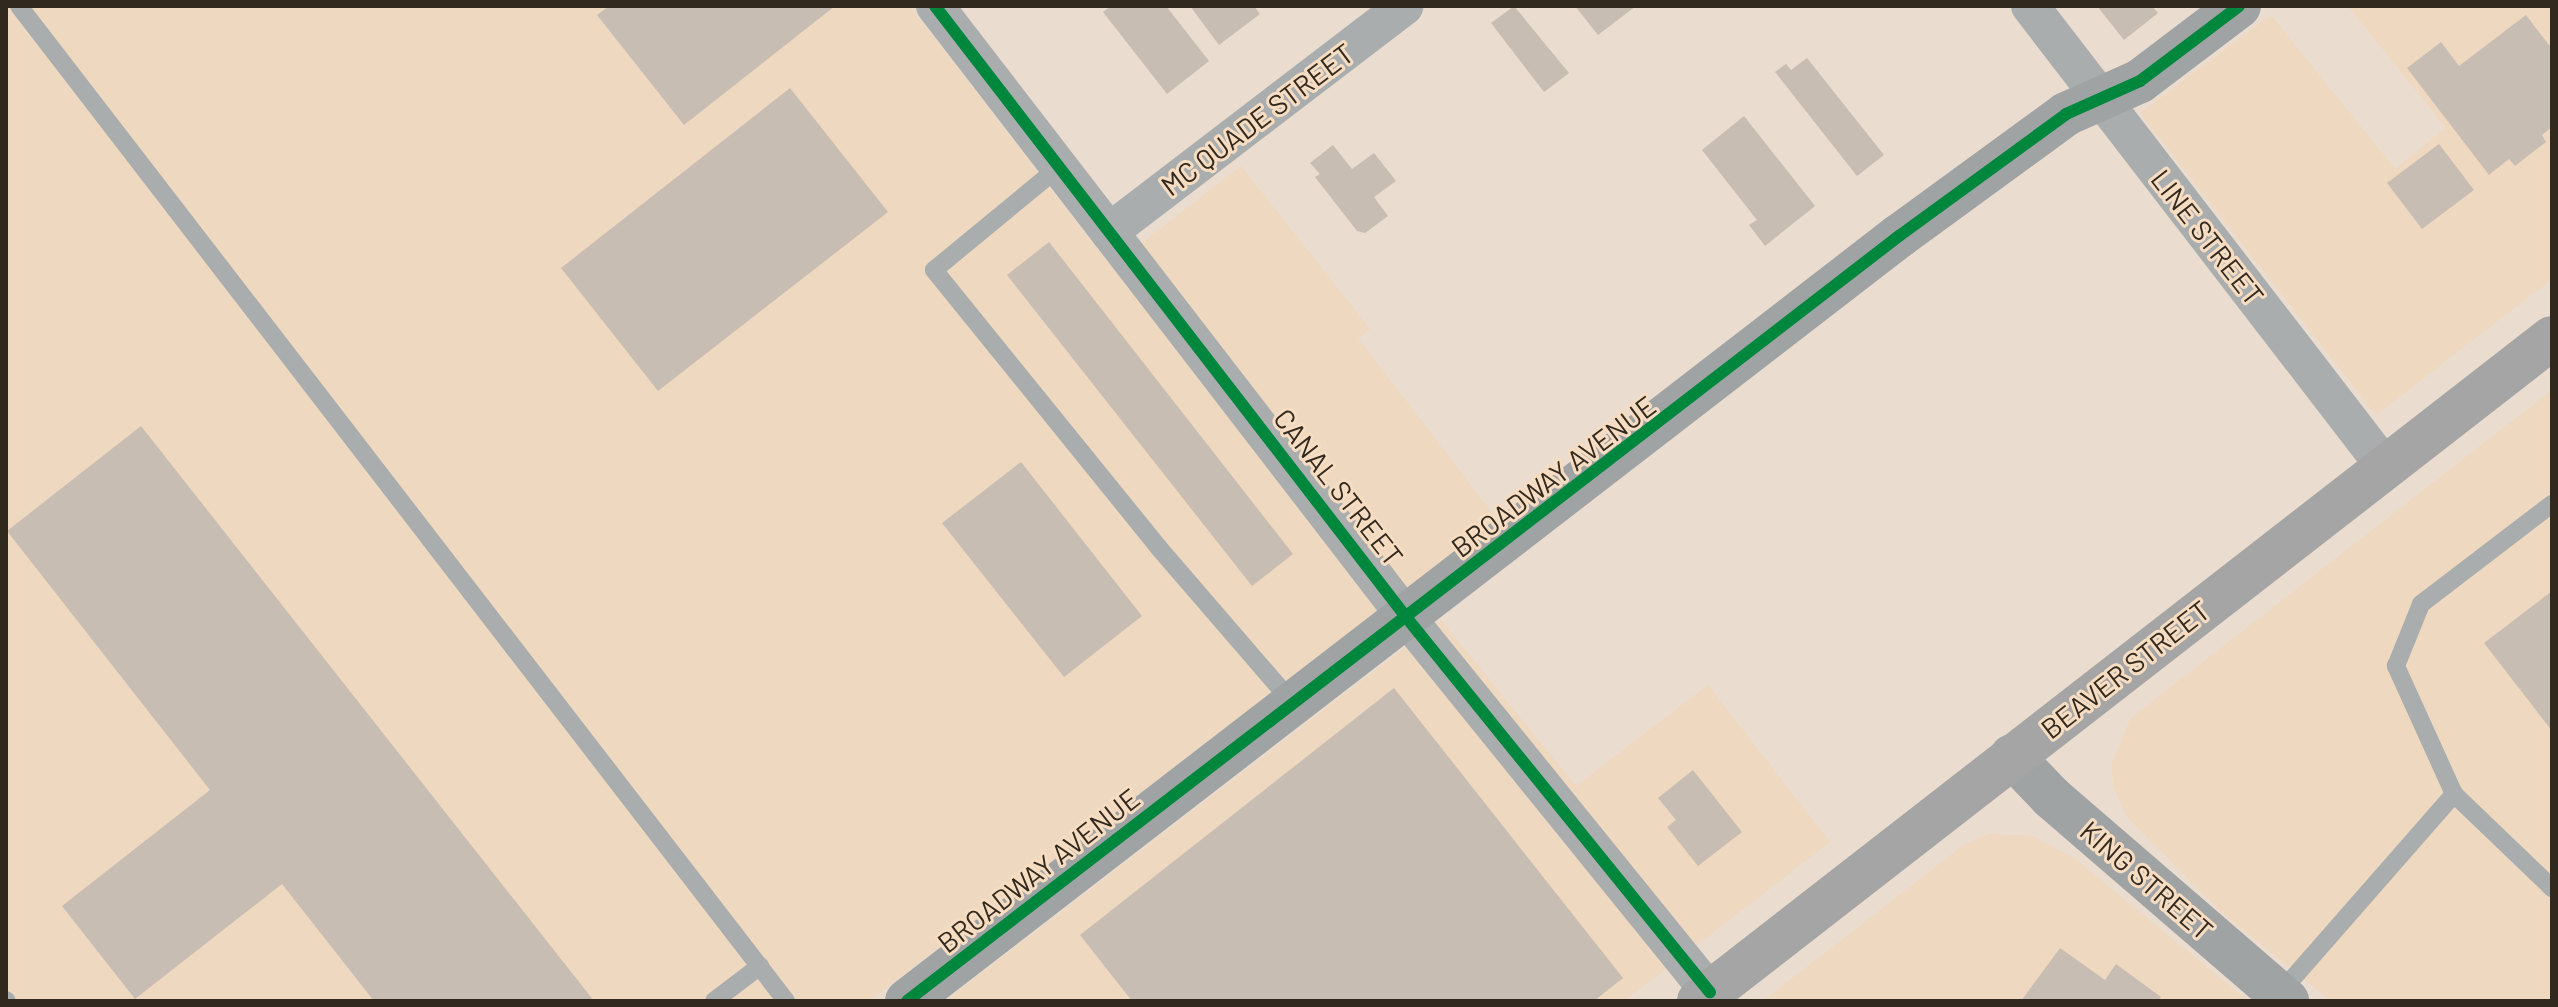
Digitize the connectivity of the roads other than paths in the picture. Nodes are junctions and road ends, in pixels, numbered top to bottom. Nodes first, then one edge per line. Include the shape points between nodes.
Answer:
1 (19, 6) edge
2 (935, 6) edge
3 (1405, 6) edge
4 (2030, 6) edge
5 (2239, 6) edge
6 (2102, 98) junction
7 (1059, 167) junction
8 (1109, 232) junction
9 (2552, 338) edge
10 (2386, 468) junction
11 (2552, 504) edge
12 (1406, 617) junction
13 (1293, 704) junction
14 (2012, 756) junction
15 (2454, 794) junction
16 (2552, 888) edge
17 (760, 966) junction
18 (1704, 997) edge
19 (2283, 998) edge
20 (714, 1001) edge
21 (786, 1001) edge
22 (907, 1001) edge

1 - 17 lane
2 - 7 street, CANAL STREET
3 - 8 street, MC QUADE STREET
4 - 6 street, LINE STREET
5 - 6 street, BROADWAY AVENUE via 2140,81
6 - 10 street, LINE STREET
6 - 12 street, BROADWAY AVENUE via 2066,114 1899,236
7 - 8 street, CANAL STREET
7 - 13 lane via 934,270
8 - 12 street, CANAL STREET
9 - 10 main road, BEAVER STREET
10 - 14 main road, BEAVER STREET
11 - 15 lane via 2421,604 2396,666
12 - 13 street, BROADWAY AVENUE
12 - 18 street, CANAL STREET
13 - 22 street, BROADWAY AVENUE
14 - 18 main road, BEAVER STREET
14 - 19 street, KING STREET via 2051,797
15 - 16 lane
15 - 19 lane
17 - 20 lane
17 - 21 lane

